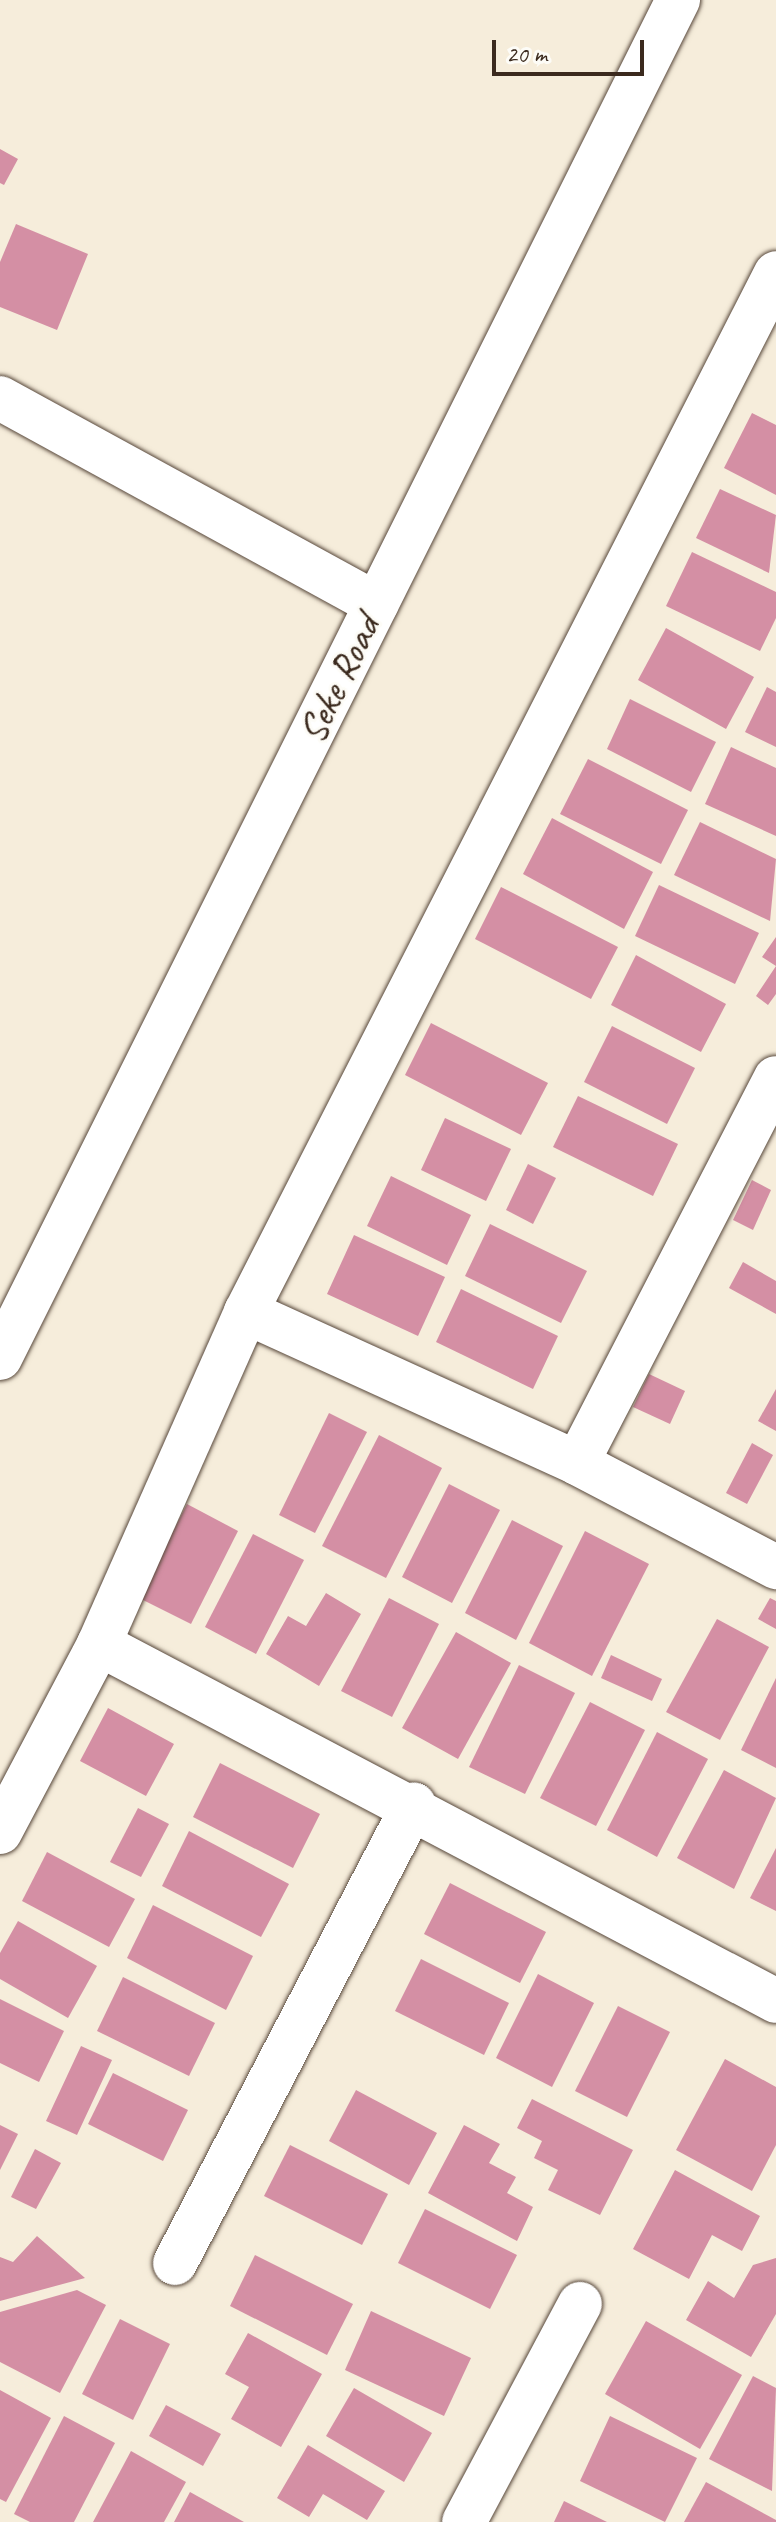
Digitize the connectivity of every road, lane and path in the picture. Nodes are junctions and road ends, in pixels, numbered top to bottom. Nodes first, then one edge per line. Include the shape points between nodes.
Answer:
1 (678, 0) edge
2 (776, 273) edge
3 (0, 398) edge
4 (376, 604) junction
5 (776, 1078) edge
6 (246, 1312) junction
7 (0, 1358) edge
8 (577, 1463) junction
9 (776, 1567) edge
10 (99, 1644) junction
11 (414, 1804) junction
12 (0, 1832) edge
13 (776, 2001) edge
14 (175, 2263) dead end
15 (580, 2304) dead end
16 (464, 2522) edge

1 - 4 street, Seke Road
2 - 6 street
3 - 4 street
4 - 7 street, Seke Road
5 - 8 street
6 - 8 street
6 - 10 street
8 - 9 street
10 - 11 street
10 - 12 street
11 - 13 street
11 - 14 street
15 - 16 street

